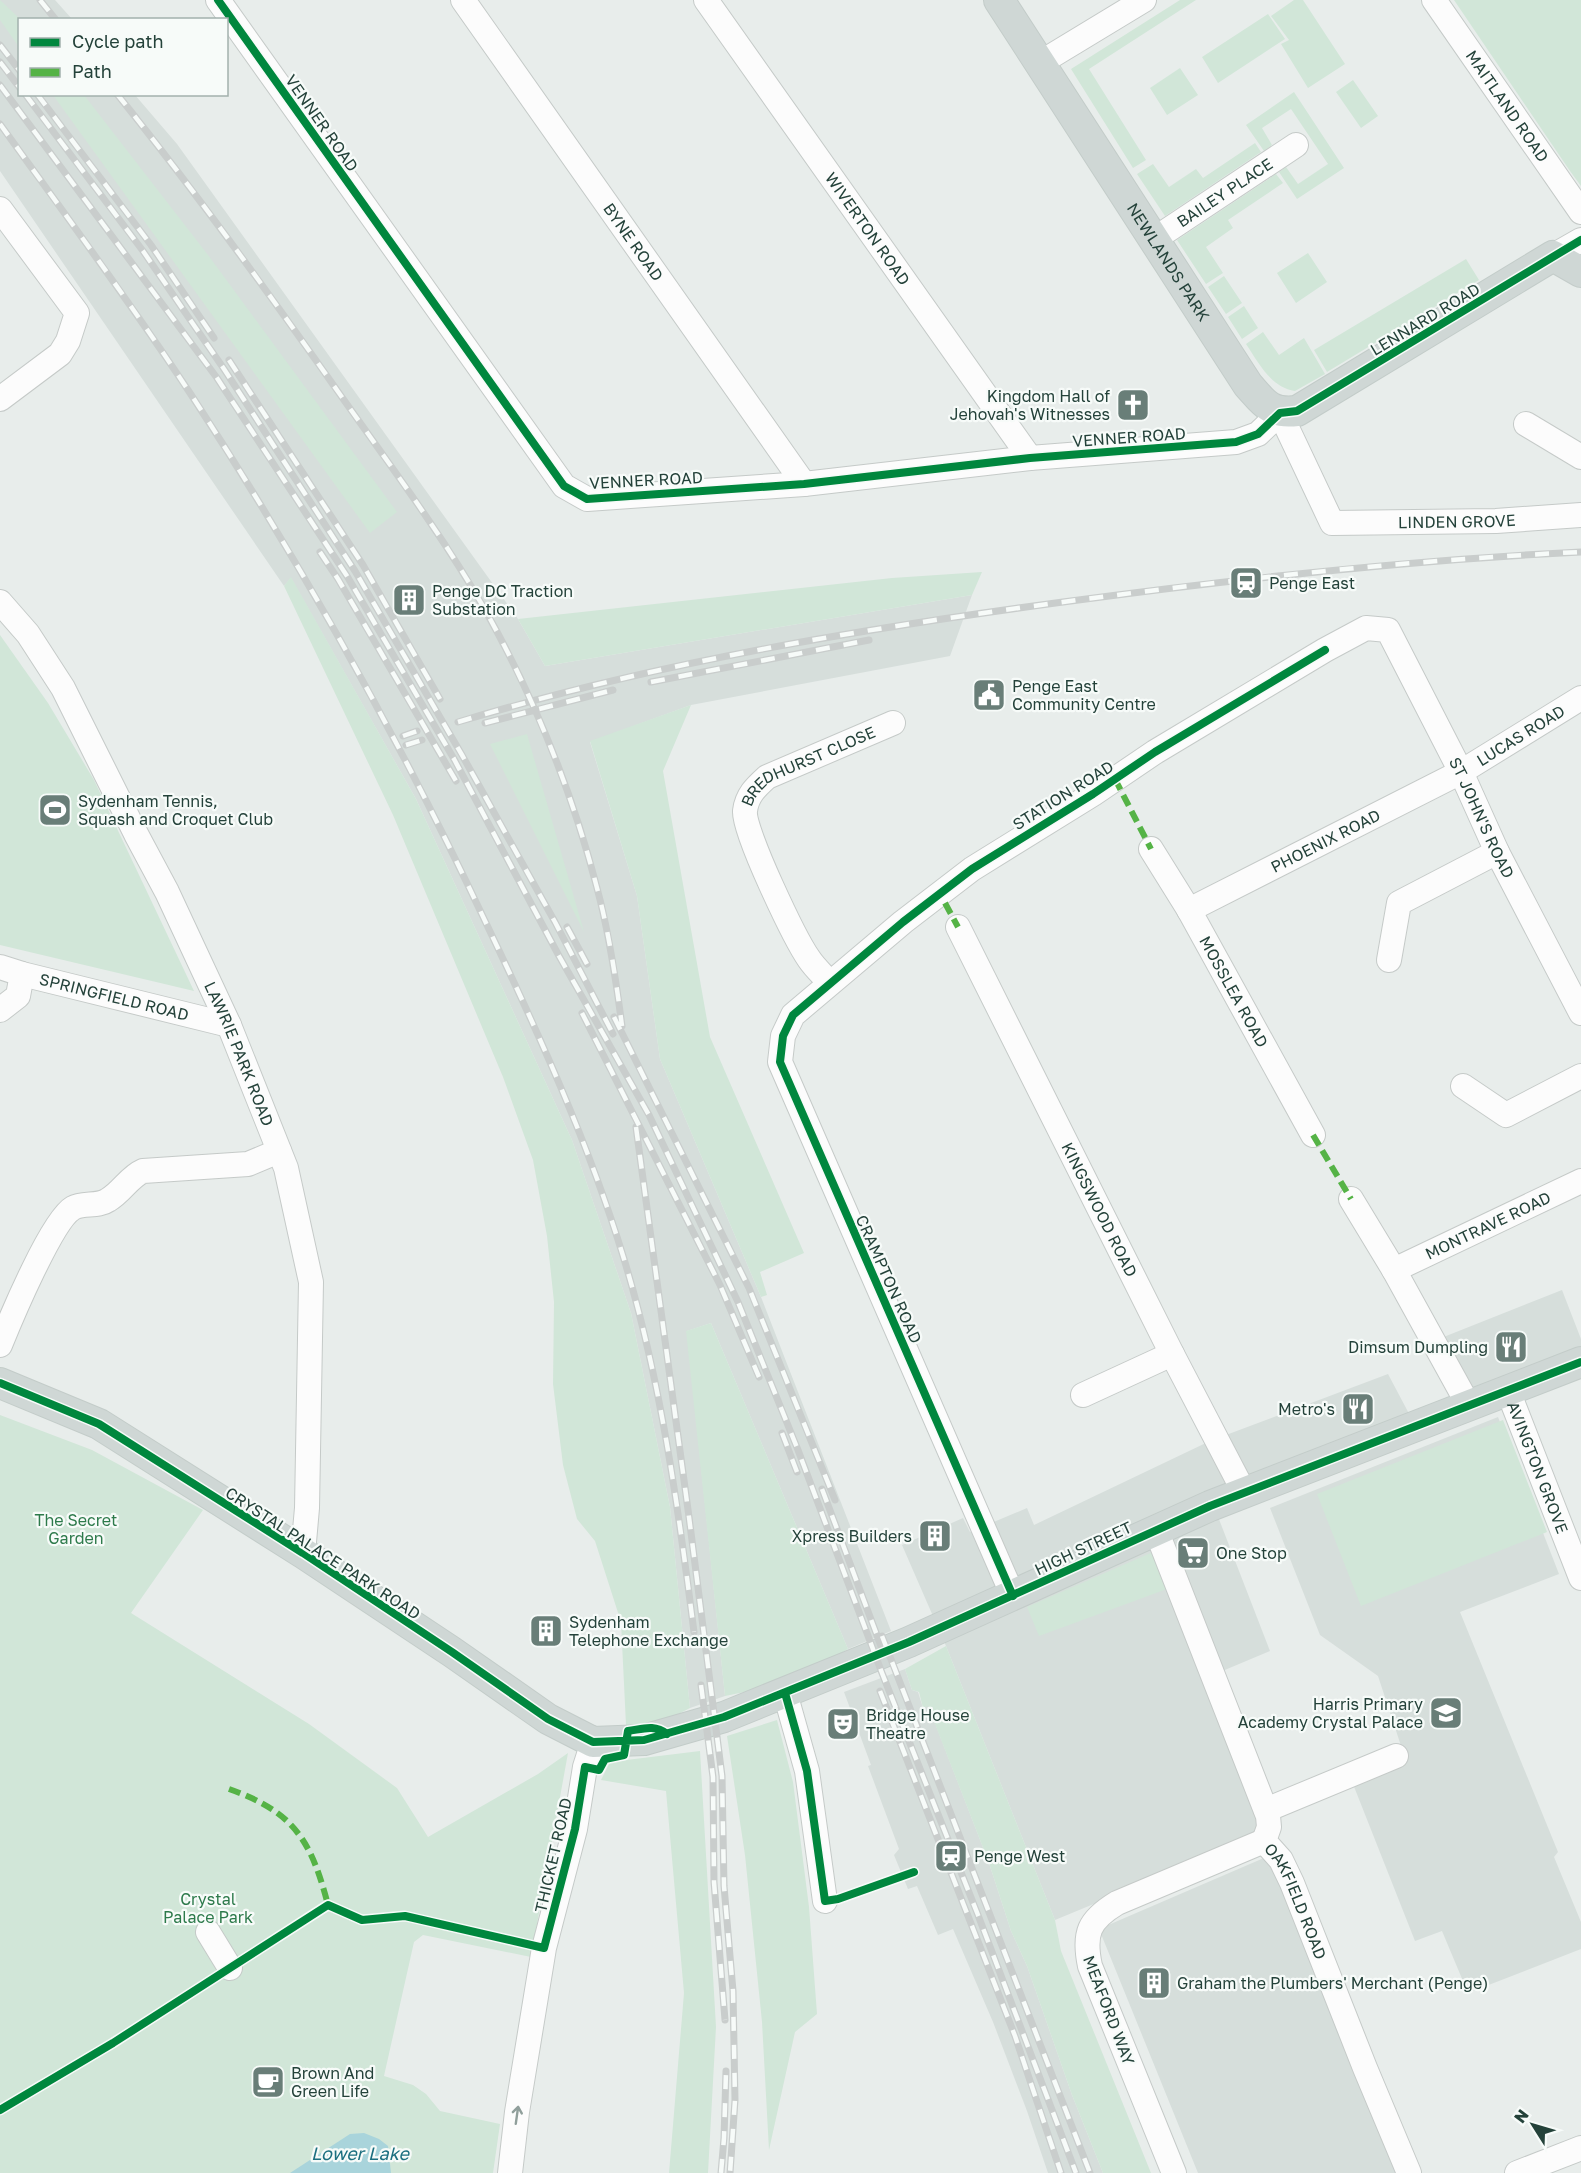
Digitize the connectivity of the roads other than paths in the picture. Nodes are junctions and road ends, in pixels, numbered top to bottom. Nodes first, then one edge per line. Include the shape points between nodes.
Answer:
1 (218, 0) edge
2 (463, 0) edge
3 (706, 0) edge
4 (999, 0) edge
5 (1144, 0) edge
6 (1434, 0) edge
7 (1040, 63) junction
8 (1296, 145) dead end
9 (0, 208) edge
10 (1581, 212) edge
11 (1153, 240) junction
12 (1581, 240) edge
13 (1553, 256) junction
14 (1581, 272) edge
15 (0, 399) edge
16 (1280, 413) junction
17 (1526, 424) dead end
18 (1581, 457) edge
19 (1030, 458) junction
20 (804, 484) junction
21 (1581, 515) edge
22 (1332, 522) joint
23 (0, 602) edge
24 (1379, 628) joint
25 (1581, 698) edge
26 (893, 723) dead end
27 (1461, 772) junction
28 (1151, 849) dead end
29 (1497, 852) junction
30 (1189, 910) junction
31 (958, 927) dead end
32 (1389, 960) dead end
33 (11, 971) edge
34 (1573, 979) edge
35 (830, 983) junction
36 (0, 1010) edge
37 (1581, 1014) edge
38 (229, 1025) junction
39 (1581, 1076) edge
40 (1463, 1086) dead end
41 (1313, 1135) dead end
42 (279, 1151) junction
43 (1581, 1180) edge
44 (1351, 1200) dead end
45 (1394, 1270) junction
46 (0, 1345) edge
47 (1172, 1354) junction
48 (1581, 1362) edge
49 (0, 1383) edge
50 (1508, 1391) junction
51 (1083, 1395) dead end
52 (1469, 1406) junction
53 (1244, 1492) junction
54 (1156, 1530) junction
55 (303, 1553) junction
56 (1581, 1578) edge
57 (1012, 1596) junction
58 (785, 1693) junction
59 (593, 1742) junction
60 (1396, 1756) dead end
61 (1266, 1810) junction
62 (1264, 1841) junction
63 (825, 1902) dead end
64 (208, 1932) dead end
65 (230, 1968) dead end
66 (1581, 2148) edge
67 (510, 2173) edge
68 (1173, 2173) edge
69 (1409, 2173) edge
70 (1517, 2173) edge

1 - 20 street, VENNER ROAD via 564,486 587,499
2 - 20 street, BYNE ROAD
3 - 19 street, WIVERTON ROAD
4 - 7 main road, NEWLANDS PARK
5 - 7 street
6 - 10 street, MAITLAND ROAD
7 - 11 main road, NEWLANDS PARK
8 - 11 street, BAILEY PLACE
9 - 15 street via 77,313 60,354
11 - 16 main road, NEWLANDS PARK via 1248,385
12 - 13 street, LENNARD ROAD
13 - 14 main road
13 - 16 main road, LENNARD ROAD via 1298,411
16 - 19 street, VENNER ROAD via 1258,434 1236,442
16 - 22 street, NEWLANDS PARK
17 - 18 street
19 - 20 street, VENNER ROAD
21 - 22 street, LINDEN GROVE via 1496,521
23 - 38 street, LAWRIE PARK ROAD via 28,634 63,687
24 - 27 street, ST JOHN'S ROAD via 1388,630
24 - 35 street, STATION ROAD via 1366,628 1325,650 972,868
25 - 27 street, LUCAS ROAD
26 - 35 street, BREDHURST CLOSE via 767,777 751,791 745,812 749,832 776,897 808,959
27 - 29 street, ST JOHN'S ROAD
27 - 30 street, PHOENIX ROAD
28 - 30 street, MOSSLEA ROAD
29 - 32 street via 1399,903
29 - 34 street, ST JOHN'S ROAD
30 - 41 street, MOSSLEA ROAD
31 - 47 street, KINGSWOOD ROAD
33 - 36 street via 18,996
33 - 38 street, SPRINGFIELD ROAD
34 - 37 street, ST JOHN'S ROAD
35 - 57 street, CRAMPTON ROAD via 793,1015 783,1036 780,1062
38 - 42 street, LAWRIE PARK ROAD
39 - 40 street via 1506,1115
42 - 46 street via 248,1164 143,1171 107,1202 74,1207 59,1222
42 - 55 street, LAWRIE PARK ROAD via 311,1282
43 - 45 street, MONTRAVE ROAD
44 - 45 street
45 - 52 street
47 - 51 street
47 - 53 street, KINGSWOOD ROAD
48 - 50 main road, HIGH STREET
49 - 55 main road, CRYSTAL PALACE PARK ROAD via 99,1424
50 - 52 main road, HIGH STREET
50 - 56 street, AVINGTON GROVE
52 - 53 main road, HIGH STREET
53 - 54 main road, HIGH STREET
54 - 57 main road, HIGH STREET
54 - 61 street, OAKFIELD ROAD
55 - 59 main road, CRYSTAL PALACE PARK ROAD via 548,1719
57 - 58 main road, HIGH STREET
58 - 59 main road, HIGH STREET via 724,1717 644,1740
58 - 63 street via 807,1771
67 -> 59 street, THICKET ROAD via 544,1948
60 - 61 street
61 - 62 street, OAKFIELD ROAD via 1269,1827
62 - 68 street, MEAFORD WAY via 1117,1903 1100,1913 1090,1927 1086,1947 1090,1966
62 - 69 street, OAKFIELD ROAD via 1281,1860 1293,1883
64 - 65 street
66 - 70 street

